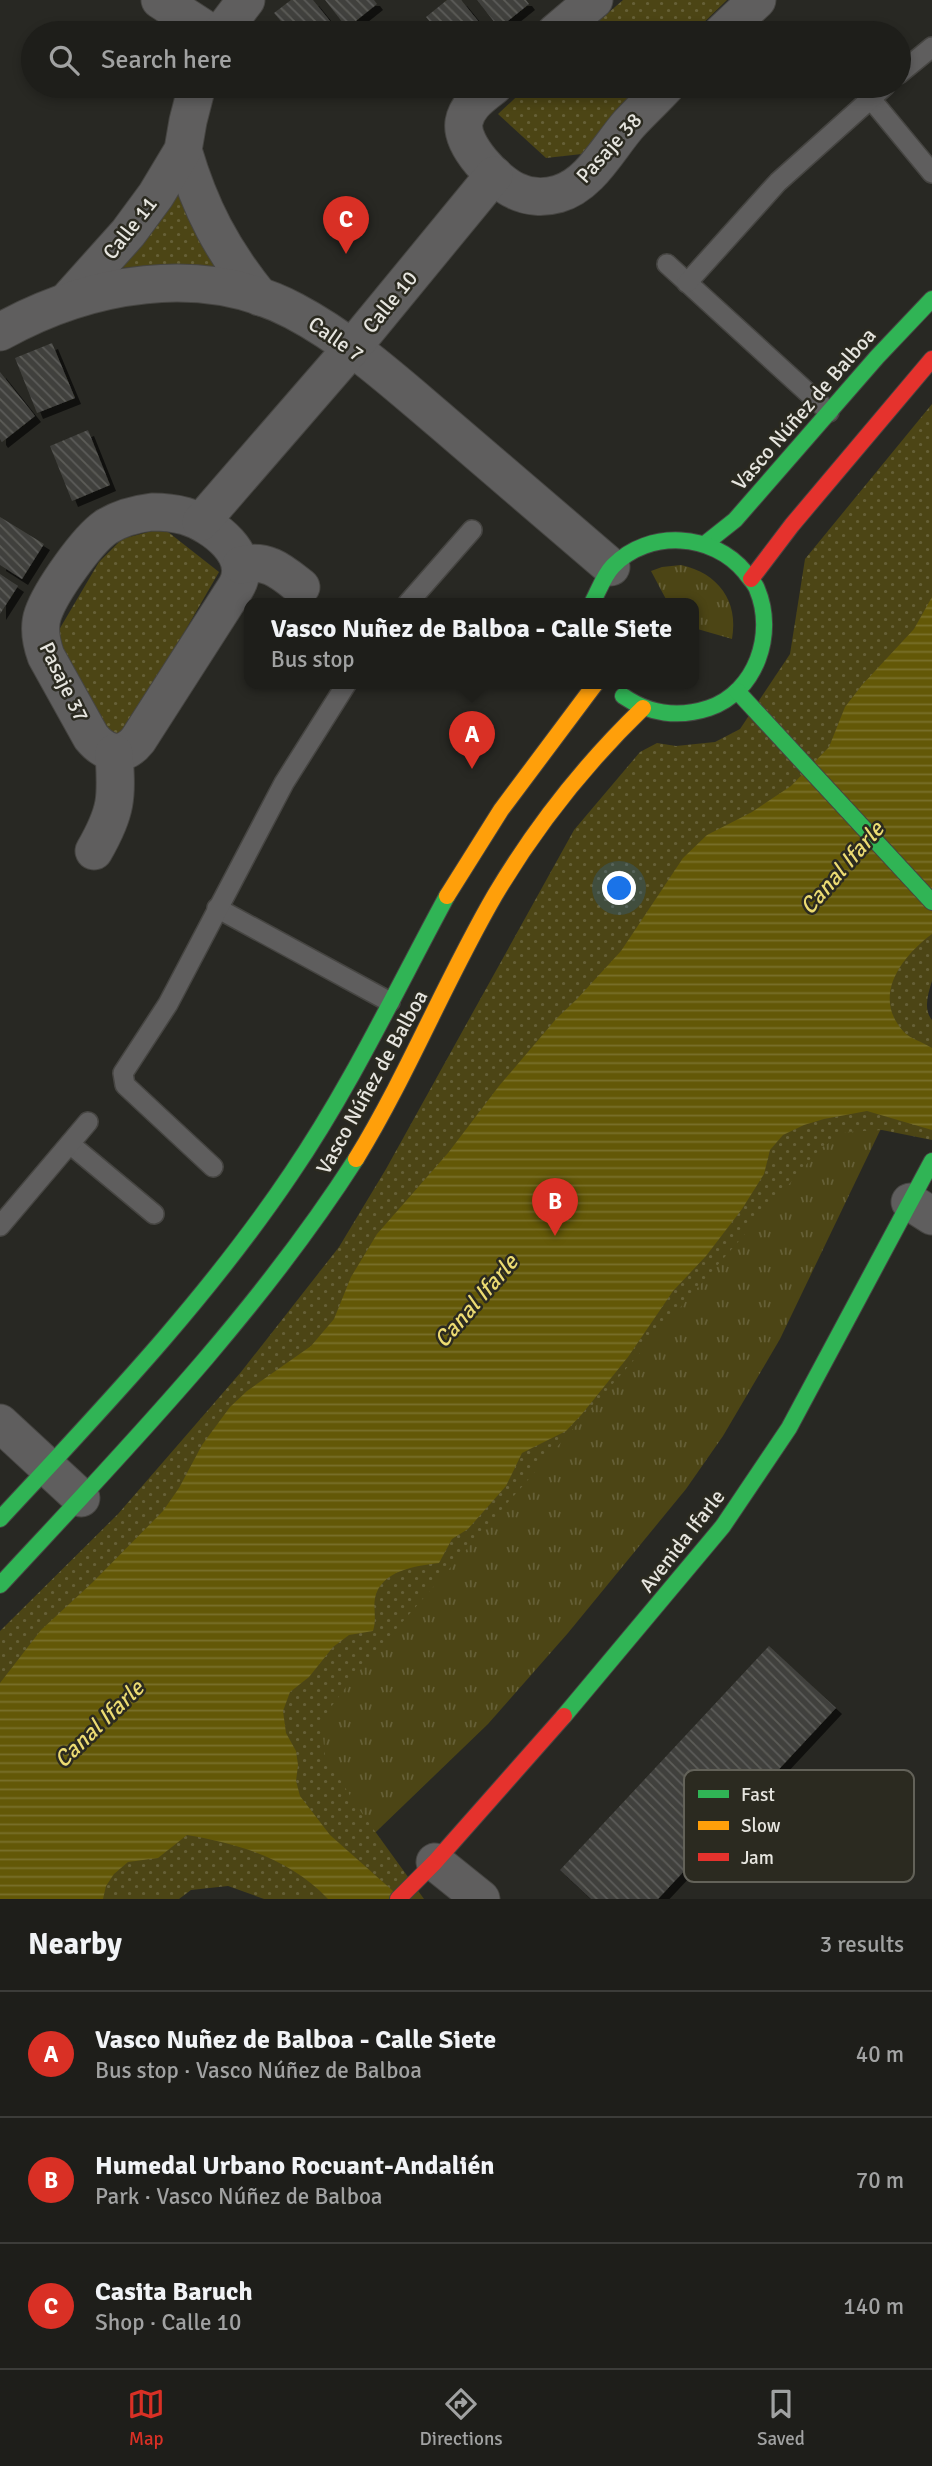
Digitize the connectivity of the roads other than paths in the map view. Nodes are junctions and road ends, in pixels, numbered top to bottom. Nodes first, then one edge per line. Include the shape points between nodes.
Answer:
1 (160, 0) edge
2 (246, 0) edge
3 (594, 0) edge
4 (757, 0) edge
5 (192, 21) edge
6 (230, 21) edge
7 (569, 21) edge
8 (735, 21) edge
9 (932, 47) edge
10 (911, 64) edge
11 (194, 98) edge
12 (479, 98) edge
13 (654, 98) edge
14 (870, 98) edge
15 (881, 98) edge
16 (183, 150) junction
17 (932, 173) edge
18 (494, 175) junction
19 (667, 264) dead end
20 (687, 283) junction
21 (260, 297) junction
22 (932, 299) edge
23 (68, 300) junction
24 (0, 332) edge
25 (351, 349) junction
26 (932, 359) edge
27 (829, 412) junction
28 (201, 522) junction
29 (472, 530) dead end
30 (706, 543) junction
31 (242, 565) junction
32 (611, 567) junction
33 (751, 579) junction
34 (301, 587) dead end
35 (412, 598) edge
36 (594, 598) edge
37 (343, 689) edge
38 (591, 689) edge
39 (616, 689) edge
40 (737, 691) junction
41 (643, 708) junction
42 (114, 753) junction
43 (94, 851) dead end
44 (932, 902) edge
45 (217, 908) junction
46 (390, 1003) junction
47 (88, 1122) dead end
48 (70, 1144) junction
49 (932, 1161) edge
50 (213, 1167) dead end
51 (921, 1209) edge
52 (155, 1214) dead end
53 (0, 1226) edge
54 (0, 1423) edge
55 (48, 1468) junction
56 (81, 1498) junction
57 (0, 1519) edge
58 (0, 1585) edge
59 (425, 1872) junction
60 (398, 1899) edge
61 (481, 1899) edge

1 - 5 street
2 - 6 street
3 - 7 street
4 - 8 street
9 - 10 lane
11 - 16 street, Calle 11
12 - 18 street, Pasaje 38 via 471,105 463,130 468,146
13 - 18 street, Pasaje 38 via 583,180 557,195 529,195
14 - 20 lane via 778,183
15 - 17 lane
16 - 21 street, Calle 11 via 211,225
16 - 23 street, Calle 11 via 128,233
18 - 25 street, Calle 10
19 - 20 lane
20 - 27 lane
21 - 23 street, Calle 7 via 225,288 162,284
21 - 25 street, Calle 7 via 323,327
22 - 27 street, Vasco Núñez de Balboa
23 - 24 street, Calle 7
25 - 28 street, Calle 10
25 - 32 street, Calle 7 via 396,382
26 - 33 street
27 - 30 street, Vasco Núñez de Balboa via 736,520
28 - 31 street, Pasaje 37 via 231,547
28 - 42 street, Pasaje 37 via 152,512 107,527 83,550 43,615 41,643 46,656 91,737
29 - 35 lane
30 - 32 street via 654,541
30 - 33 street via 731,557
31 - 34 street via 269,564
31 - 42 street via 240,580 138,740 132,748
32 - 36 street
33 - 40 street via 763,607 764,638 755,667
37 - 45 lane via 284,783
38 - 46 street, Vasco Núñez de Balboa via 472,853
39 - 41 street
40 - 41 street via 700,711 671,714
40 - 44 street
41 - 56 street, Vasco Núñez de Balboa via 576,778 502,883 381,1118 330,1200 206,1357
42 - 43 street via 114,808
45 - 46 lane
45 - 50 lane via 168,1004 122,1078
46 - 55 street, Vasco Núñez de Balboa via 332,1110 266,1210 128,1380
47 - 48 lane
48 - 52 lane
48 - 53 lane
49 - 51 street, Avenida Ifarle
51 - 59 street, Avenida Ifarle via 789,1428 723,1526 548,1736
54 - 55 street
55 - 56 street
55 - 57 street, Vasco Núñez de Balboa
56 - 58 street, Vasco Núñez de Balboa
59 - 60 street, Avenida Ifarle
59 - 61 street

